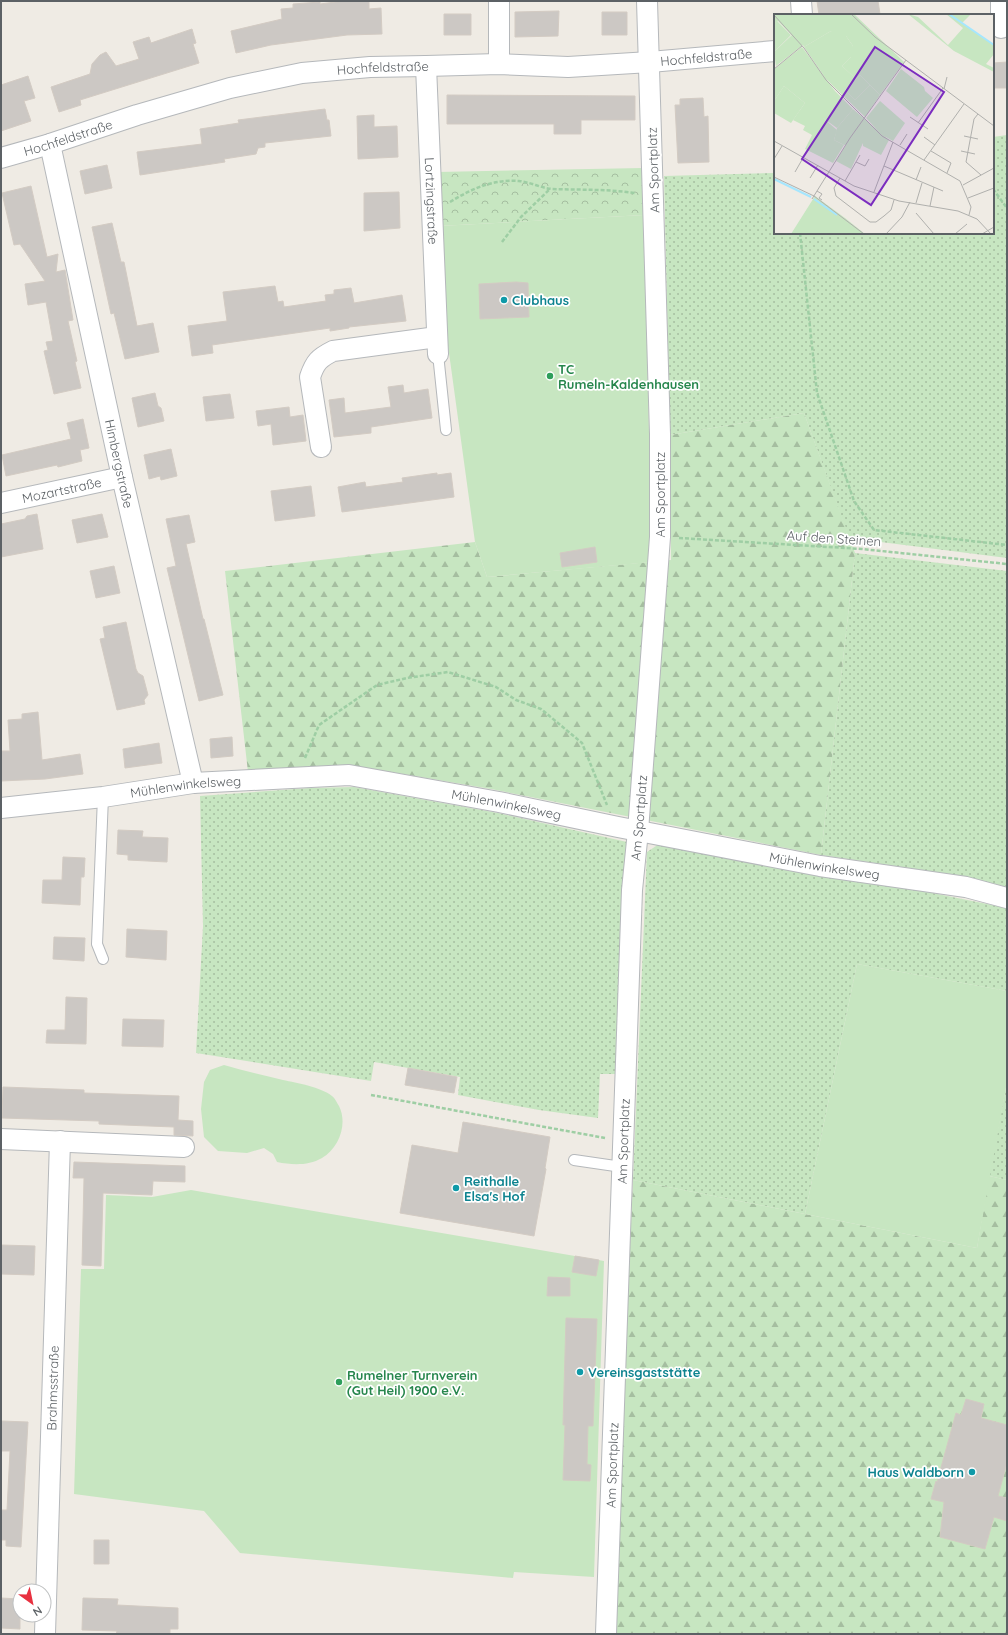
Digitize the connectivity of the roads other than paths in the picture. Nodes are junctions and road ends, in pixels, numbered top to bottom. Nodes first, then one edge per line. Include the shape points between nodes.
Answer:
1 (500, 1) edge
2 (647, 1) edge
3 (801, 1) edge
4 (1001, 1) edge
5 (802, 14) edge
6 (1000, 28) edge
7 (774, 51) edge
8 (650, 62) junction
9 (499, 64) junction
10 (426, 66) junction
11 (50, 144) junction
12 (1, 158) edge
13 (438, 345) junction
14 (446, 430) dead end
15 (320, 447) dead end
16 (122, 477) junction
17 (1, 503) edge
18 (193, 783) junction
19 (103, 797) junction
20 (1, 808) edge
21 (638, 831) junction
22 (1007, 898) edge
23 (103, 959) dead end
24 (1, 1139) edge
25 (60, 1141) junction
26 (184, 1147) dead end
27 (574, 1160) dead end
28 (622, 1167) junction
29 (45, 1634) edge
30 (606, 1634) edge

1 - 9 street
2 - 8 street, Am Sportplatz
3 - 5 street
4 - 6 street
7 - 8 street, Hochfeldstraße
8 - 9 street, Hochfeldstraße via 568,68
8 - 21 street, Am Sportplatz via 660,434 660,537
9 - 10 street, Hochfeldstraße
10 - 11 street, Hochfeldstraße via 370,67 302,73 238,86 136,115
10 - 13 street, Lortzingstraße
11 - 12 street, Hochfeldstraße
11 - 16 street, Himbergstraße
13 - 14 lane, Lortzingstraße
13 - 15 street via 333,351 320,358 310,377
16 - 17 street, Mozartstraße
16 - 18 street, Himbergstraße
18 - 19 street, Mühlenwinkelsweg
18 - 21 street, Mühlenwinkelsweg via 349,774
19 - 20 street, Mühlenwinkelsweg
19 - 23 lane via 97,944
21 - 22 street, Mühlenwinkelsweg via 820,866 966,887
21 - 28 street, Am Sportplatz via 632,890
24 - 25 street
25 - 26 street
25 - 29 street, Brahmsstraße
27 - 28 lane
28 - 30 street, Am Sportplatz

